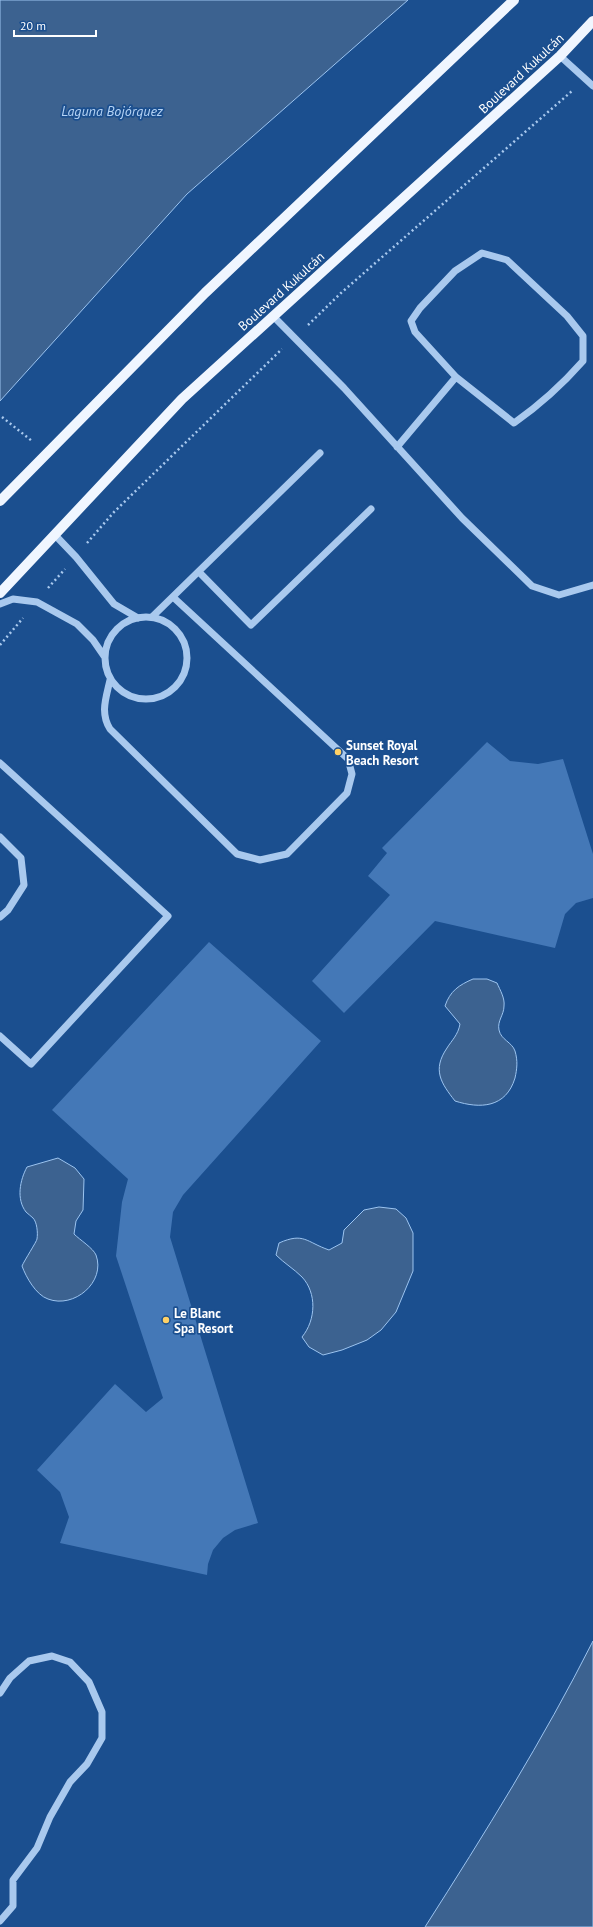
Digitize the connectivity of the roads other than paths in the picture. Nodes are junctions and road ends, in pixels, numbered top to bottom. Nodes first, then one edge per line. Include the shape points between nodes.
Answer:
1 (514, 0) edge
2 (593, 21) edge
3 (560, 56) junction
4 (593, 86) edge
5 (273, 316) junction
6 (456, 377) junction
7 (397, 447) junction
8 (320, 453) dead end
9 (0, 501) edge
10 (371, 509) dead end
11 (55, 535) junction
12 (199, 572) junction
13 (593, 585) edge
14 (0, 593) edge
15 (173, 597) junction
16 (0, 604) edge
17 (152, 617) junction
18 (138, 618) junction
19 (104, 656) junction
20 (110, 680) junction
21 (0, 763) edge
22 (0, 837) edge
23 (0, 917) edge
24 (0, 1036) edge
25 (0, 1693) edge
26 (0, 1921) edge

1 - 9 main road via 205,293
2 - 3 main road, Boulevard Kukulcán
3 - 4 lane
3 - 5 main road, Boulevard Kukulcán
5 - 7 lane
5 - 11 main road, Boulevard Kukulcán via 182,399
6 - 6 lane via 415,332 412,321 420,308 455,271 482,253 507,260 568,316 583,336 583,361 558,389 514,423
6 - 7 lane
7 - 13 lane via 462,518 532,586 559,594
8 - 12 lane
10 - 12 lane via 251,626
11 - 14 main road, Boulevard Kukulcán
11 - 18 lane via 114,604
12 - 15 lane
15 - 17 lane
15 - 20 lane via 348,758 352,774 347,793 287,854 260,860 237,854 110,729 103,712
16 - 19 lane via 13,599 37,602 77,624
17 - 18 lane
17 - 20 lane via 164,621 176,630 183,640 187,666 182,679 161,697 148,700 134,698 121,692
18 - 19 lane via 126,622 115,630 107,642
19 - 20 lane via 105,669
21 - 24 lane via 168,916 31,1064
22 - 23 lane via 21,858 24,885 8,910
25 - 26 lane via 10,1678 29,1661 52,1656 70,1662 89,1682 102,1712 102,1738 87,1764 70,1782 50,1817 38,1848 13,1880 13,1906

